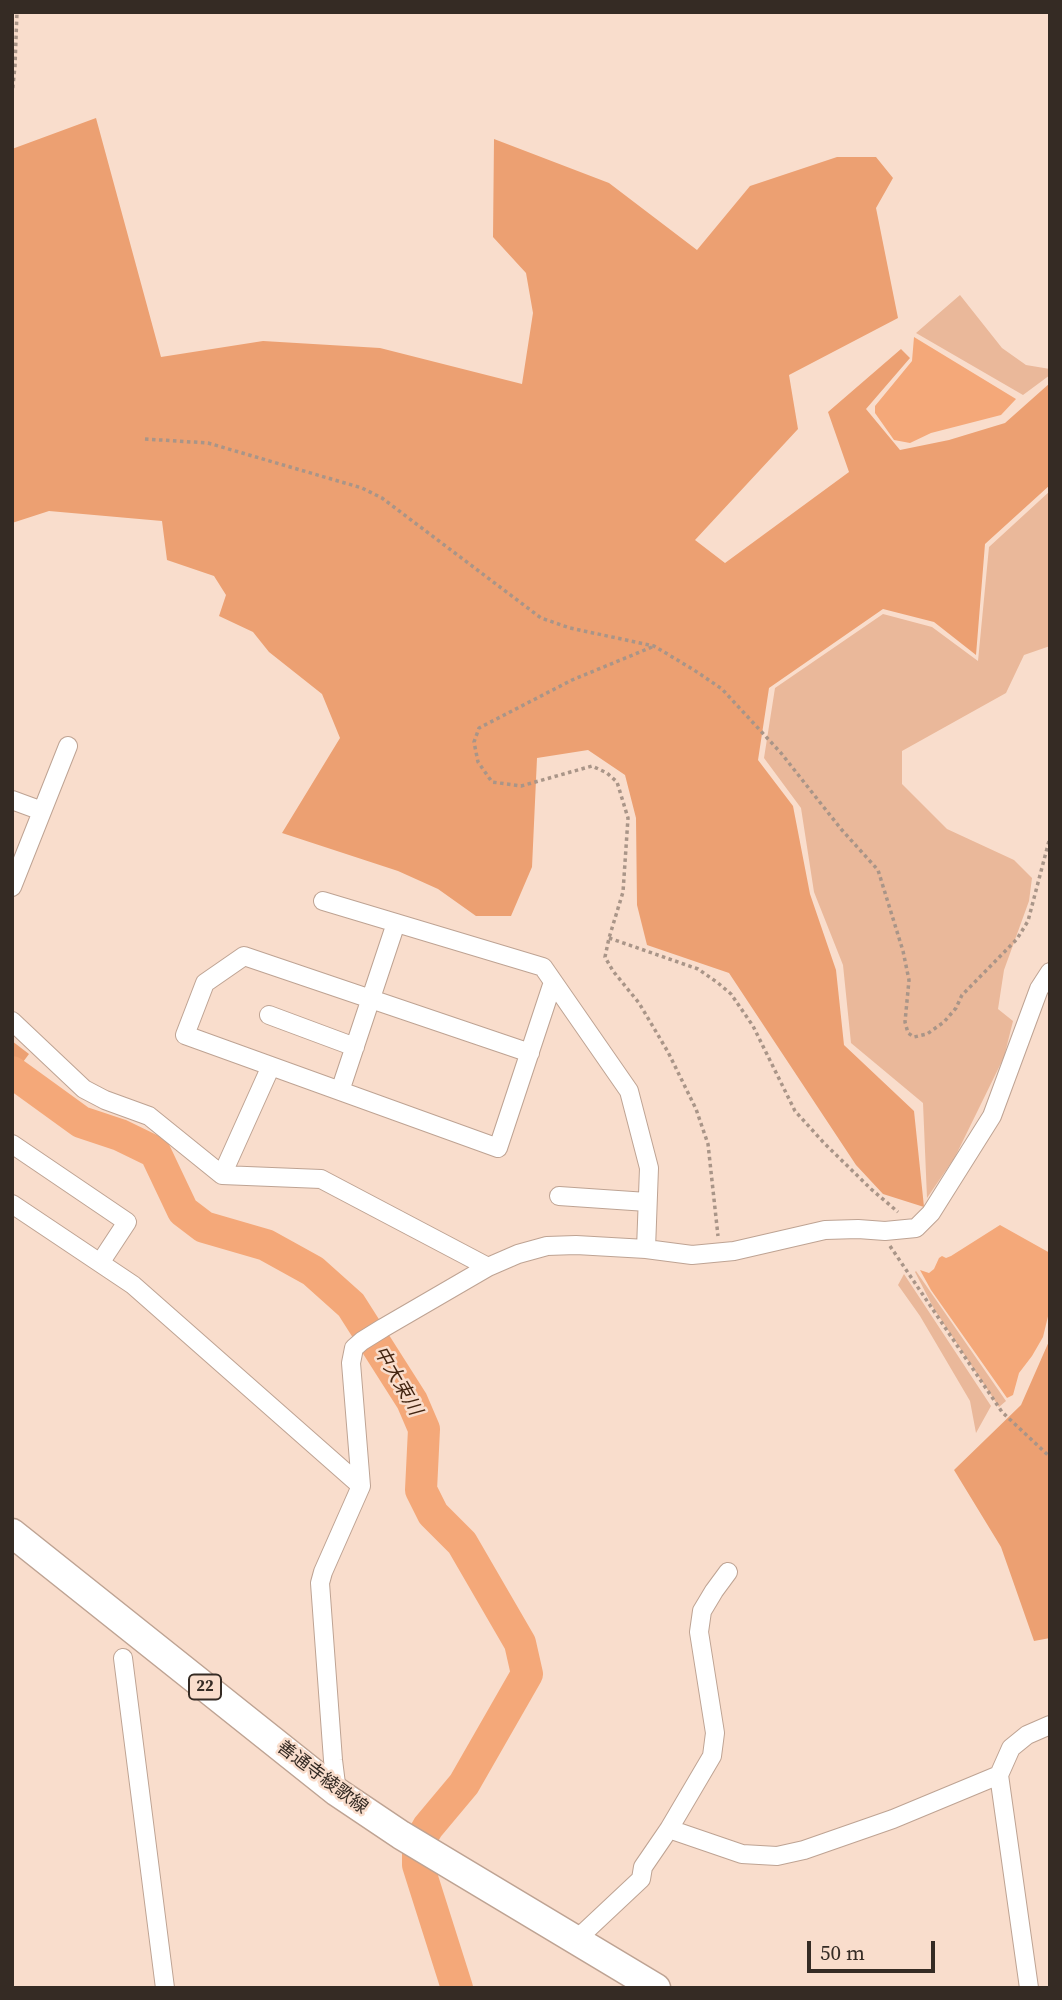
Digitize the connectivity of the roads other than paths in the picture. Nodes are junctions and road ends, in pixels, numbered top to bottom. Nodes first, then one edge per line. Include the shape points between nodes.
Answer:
1 (68, 746) dead end
2 (12, 800) edge
3 (42, 811) junction
4 (12, 887) edge
5 (323, 901) dead end
6 (396, 923) junction
7 (1050, 972) edge
8 (554, 982) junction
9 (372, 998) junction
10 (269, 1016) dead end
11 (12, 1021) edge
12 (355, 1048) junction
13 (530, 1054) junction
14 (271, 1066) junction
15 (340, 1091) junction
16 (12, 1144) edge
17 (222, 1175) junction
18 (559, 1196) dead end
19 (647, 1202) junction
20 (12, 1204) edge
21 (646, 1249) junction
22 (100, 1263) junction
23 (488, 1267) junction
24 (362, 1486) junction
25 (12, 1533) edge
26 (728, 1572) dead end
27 (123, 1658) dead end
28 (1050, 1725) edge
29 (999, 1775) junction
30 (337, 1792) junction
31 (669, 1829) junction
32 (576, 1940) junction
33 (164, 1988) edge
34 (656, 1988) edge
35 (1029, 1988) edge

1 - 3 street
2 - 3 street
3 - 4 street
5 - 6 street
6 - 8 street via 543,967
6 - 9 street
7 - 21 street via 1039,989 992,1116 932,1213 916,1228 825,1230 720,1253 692,1255
8 - 13 street
8 - 19 street via 629,1091 649,1168
9 - 12 street
9 - 13 street
9 - 14 street via 244,956 205,983 185,1035
10 - 12 street
11 - 17 street via 84,1089 149,1116
12 - 15 street
13 - 15 street via 498,1148
14 - 15 street
14 - 17 street
16 - 22 street via 127,1222
17 - 23 street via 321,1179
18 - 19 street
19 - 21 street
20 - 22 street
21 - 23 street via 547,1246
22 - 24 street via 132,1285
23 - 24 street via 354,1348 351,1363
24 - 30 street via 320,1583
25 - 30 main road, 善通寺綾歌線 / 22
26 - 31 street via 702,1611 699,1632 715,1733 712,1756
27 - 33 street
28 - 29 street via 1011,1748
29 - 31 street via 893,1819 777,1856 742,1854
29 - 35 street
30 - 32 main road, 善通寺綾歌線 / 22
31 - 32 street via 643,1867 641,1879
32 - 34 main road, 善通寺綾歌線 / 22

